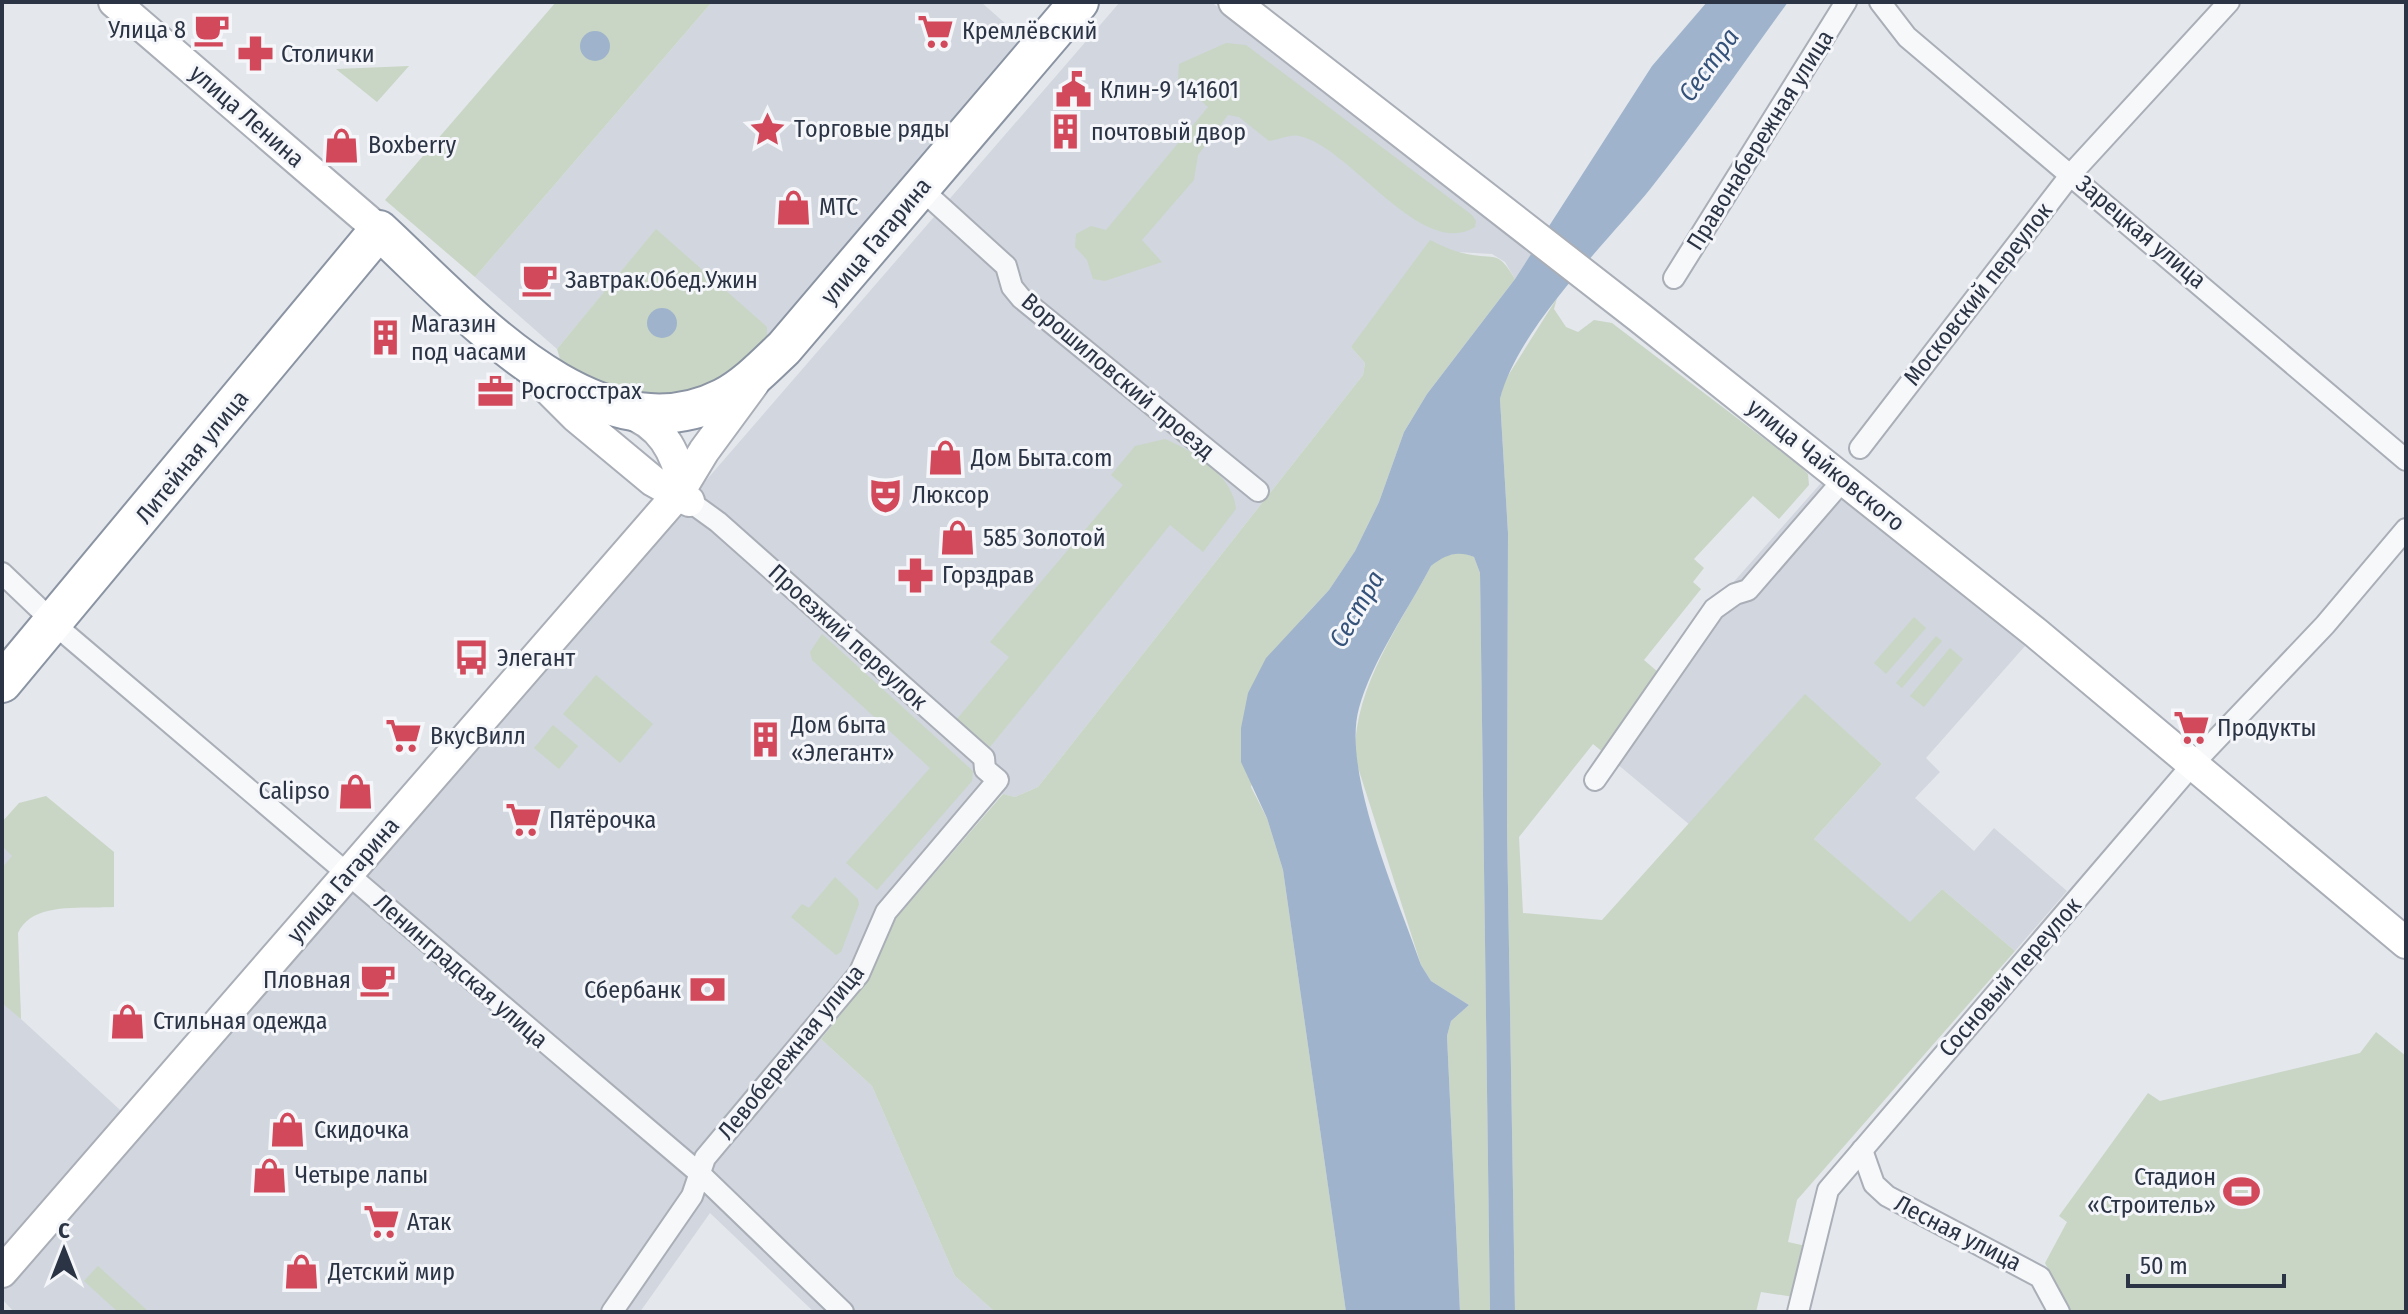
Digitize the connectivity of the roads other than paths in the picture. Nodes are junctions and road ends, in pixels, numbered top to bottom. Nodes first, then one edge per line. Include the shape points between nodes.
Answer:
1 (114, 2) edge
2 (1079, 2) edge
3 (1234, 2) edge
4 (1846, 2) edge
5 (1880, 2) edge
6 (2229, 2) edge
7 (2072, 173) junction
8 (920, 188) junction
9 (379, 230) junction
10 (1674, 278) dead end
11 (500, 341) junction
12 (784, 348) junction
13 (616, 408) junction
14 (1860, 448) dead end
15 (2406, 460) edge
16 (1844, 479) junction
17 (1258, 491) dead end
18 (683, 494) junction
19 (2406, 529) edge
20 (2, 573) edge
21 (54, 622) junction
22 (2, 683) edge
23 (2192, 765) junction
24 (998, 780) joint
25 (1595, 780) dead end
26 (348, 874) junction
27 (2406, 943) edge
28 (1862, 1150) junction
29 (698, 1172) junction
30 (2, 1272) edge
31 (612, 1312) edge
32 (843, 1312) edge
33 (1798, 1312) edge
34 (2059, 1312) edge

1 - 9 street, улица Ленина
2 - 8 highway, улица Гагарина
3 - 16 street, улица Чайковского
4 - 10 street, Правонабережная улица
5 - 7 street, Зарецкая улица via 1907,37
6 - 7 street, Московский переулок
7 - 14 street, Московский переулок
7 - 15 street, Зарецкая улица
8 - 12 highway, улица Гагарина
8 - 17 street, Ворошиловский проезд via 1006,266 1021,298
9 - 11 highway
9 - 21 highway, Литейная улица
11 - 13 highway via 584,399
11 - 18 street via 584,424 653,481
12 - 13 highway via 741,388 702,407 645,413
12 - 18 street, улица Гагарина via 746,392
13 - 18 street via 664,436 675,455
16 - 23 street, улица Чайковского
16 - 25 street via 1748,590 1714,609
18 - 24 street, Проезжий переулок via 984,758 985,769
18 - 26 street, улица Гагарина
19 - 23 street, Сосновый переулок via 2325,625
20 - 21 street, Ленинградская улица
21 - 22 highway, Литейная улица
21 - 26 street, Ленинградская улица
23 - 27 street, улица Чайковского
23 - 28 street, Сосновый переулок
24 - 29 street, Левобережная улица via 886,912 859,974
26 - 29 street, Ленинградская улица
26 - 30 street, улица Гагарина
28 - 33 street, Сосновый переулок via 1828,1190
28 - 34 street, Лесная улица via 1870,1176 1887,1196 2040,1277
29 - 31 street, Левобережная улица via 692,1196
29 - 32 street, Ленинградская улица

